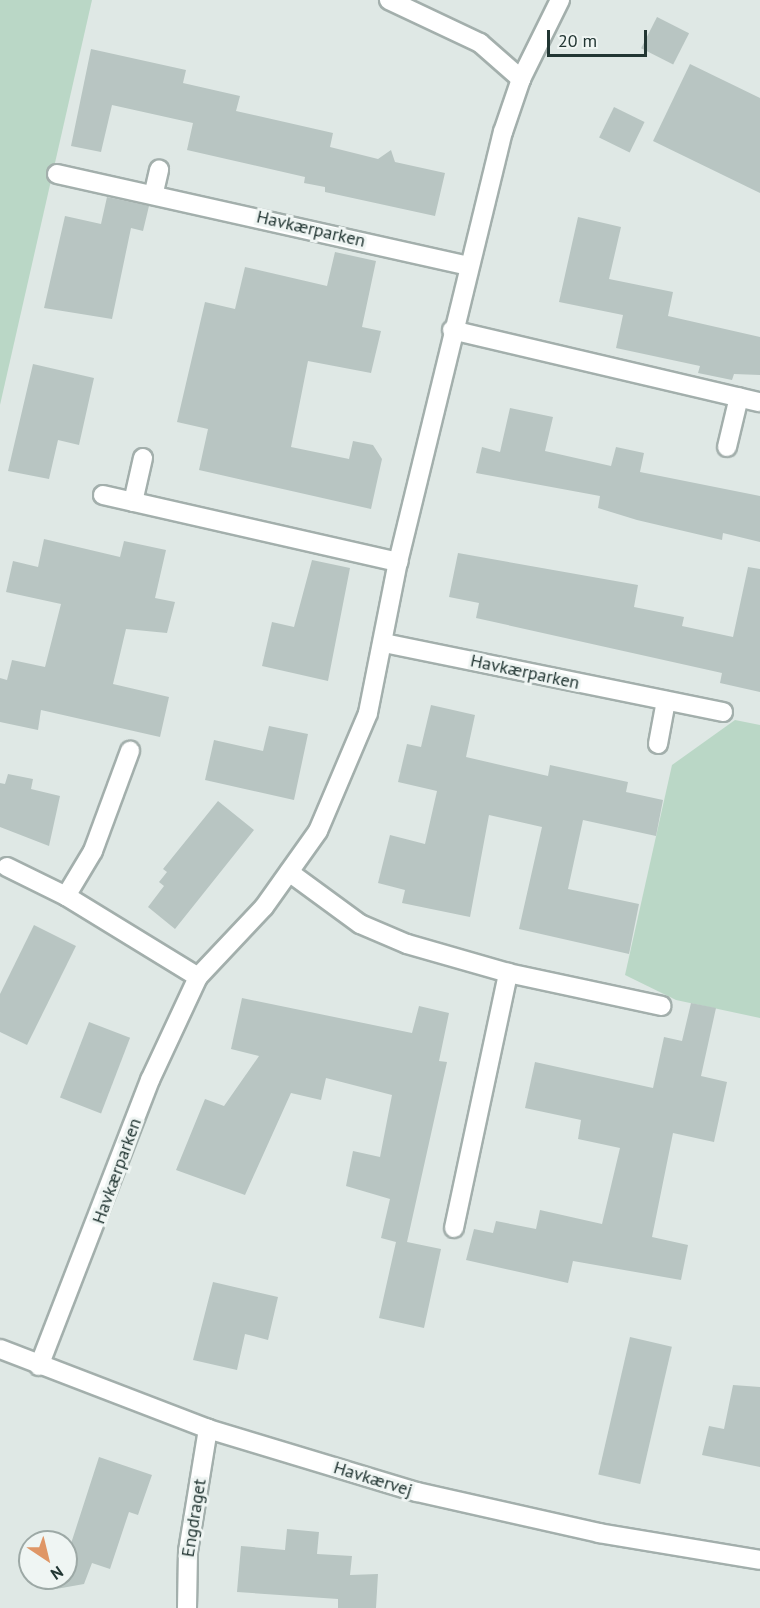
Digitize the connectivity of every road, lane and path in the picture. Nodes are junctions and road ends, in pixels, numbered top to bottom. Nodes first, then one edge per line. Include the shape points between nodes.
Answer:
1 (389, 0) edge
2 (560, 0) edge
3 (521, 79) junction
4 (159, 170) dead end
5 (57, 174) dead end
6 (154, 192) junction
7 (469, 266) junction
8 (452, 330) junction
9 (739, 397) junction
10 (760, 402) edge
11 (727, 447) dead end
12 (143, 458) dead end
13 (103, 495) dead end
14 (133, 502) junction
15 (398, 562) junction
16 (384, 643) junction
17 (666, 701) junction
18 (723, 712) dead end
19 (658, 744) dead end
20 (130, 751) dead end
21 (7, 867) dead end
22 (289, 872) junction
23 (66, 896) junction
24 (508, 973) junction
25 (198, 977) junction
26 (662, 1006) dead end
27 (454, 1228) dead end
28 (0, 1349) edge
29 (39, 1366) junction
30 (208, 1429) junction
31 (760, 1560) edge
32 (187, 1608) edge

1 - 3 street via 480,43
2 - 3 street, Havkærparken
3 - 7 street, Havkærparken
4 - 6 street
5 - 6 street, Havkærparken
6 - 7 street, Havkærparken
7 - 8 street, Havkærparken
8 - 9 street
8 - 15 street, Havkærparken
9 - 10 street
9 - 11 street
12 - 14 street
13 - 14 street
14 - 15 street
15 - 16 street, Havkærparken
16 - 17 street, Havkærparken
16 - 22 street, Havkærparken via 368,713 347,765 318,831
17 - 18 street, Havkærparken
17 - 19 street
20 - 23 street via 93,851
21 - 23 street
22 - 24 street via 360,924 407,944
22 - 25 street, Havkærparken
23 - 25 street
24 - 26 street
24 - 27 street
25 - 29 street, Havkærparken via 150,1080
28 - 29 street, Havkærvej
29 - 30 street, Havkærvej
30 - 31 street, Havkærvej via 417,1492 599,1533
30 - 32 street, Engdraget via 188,1551

